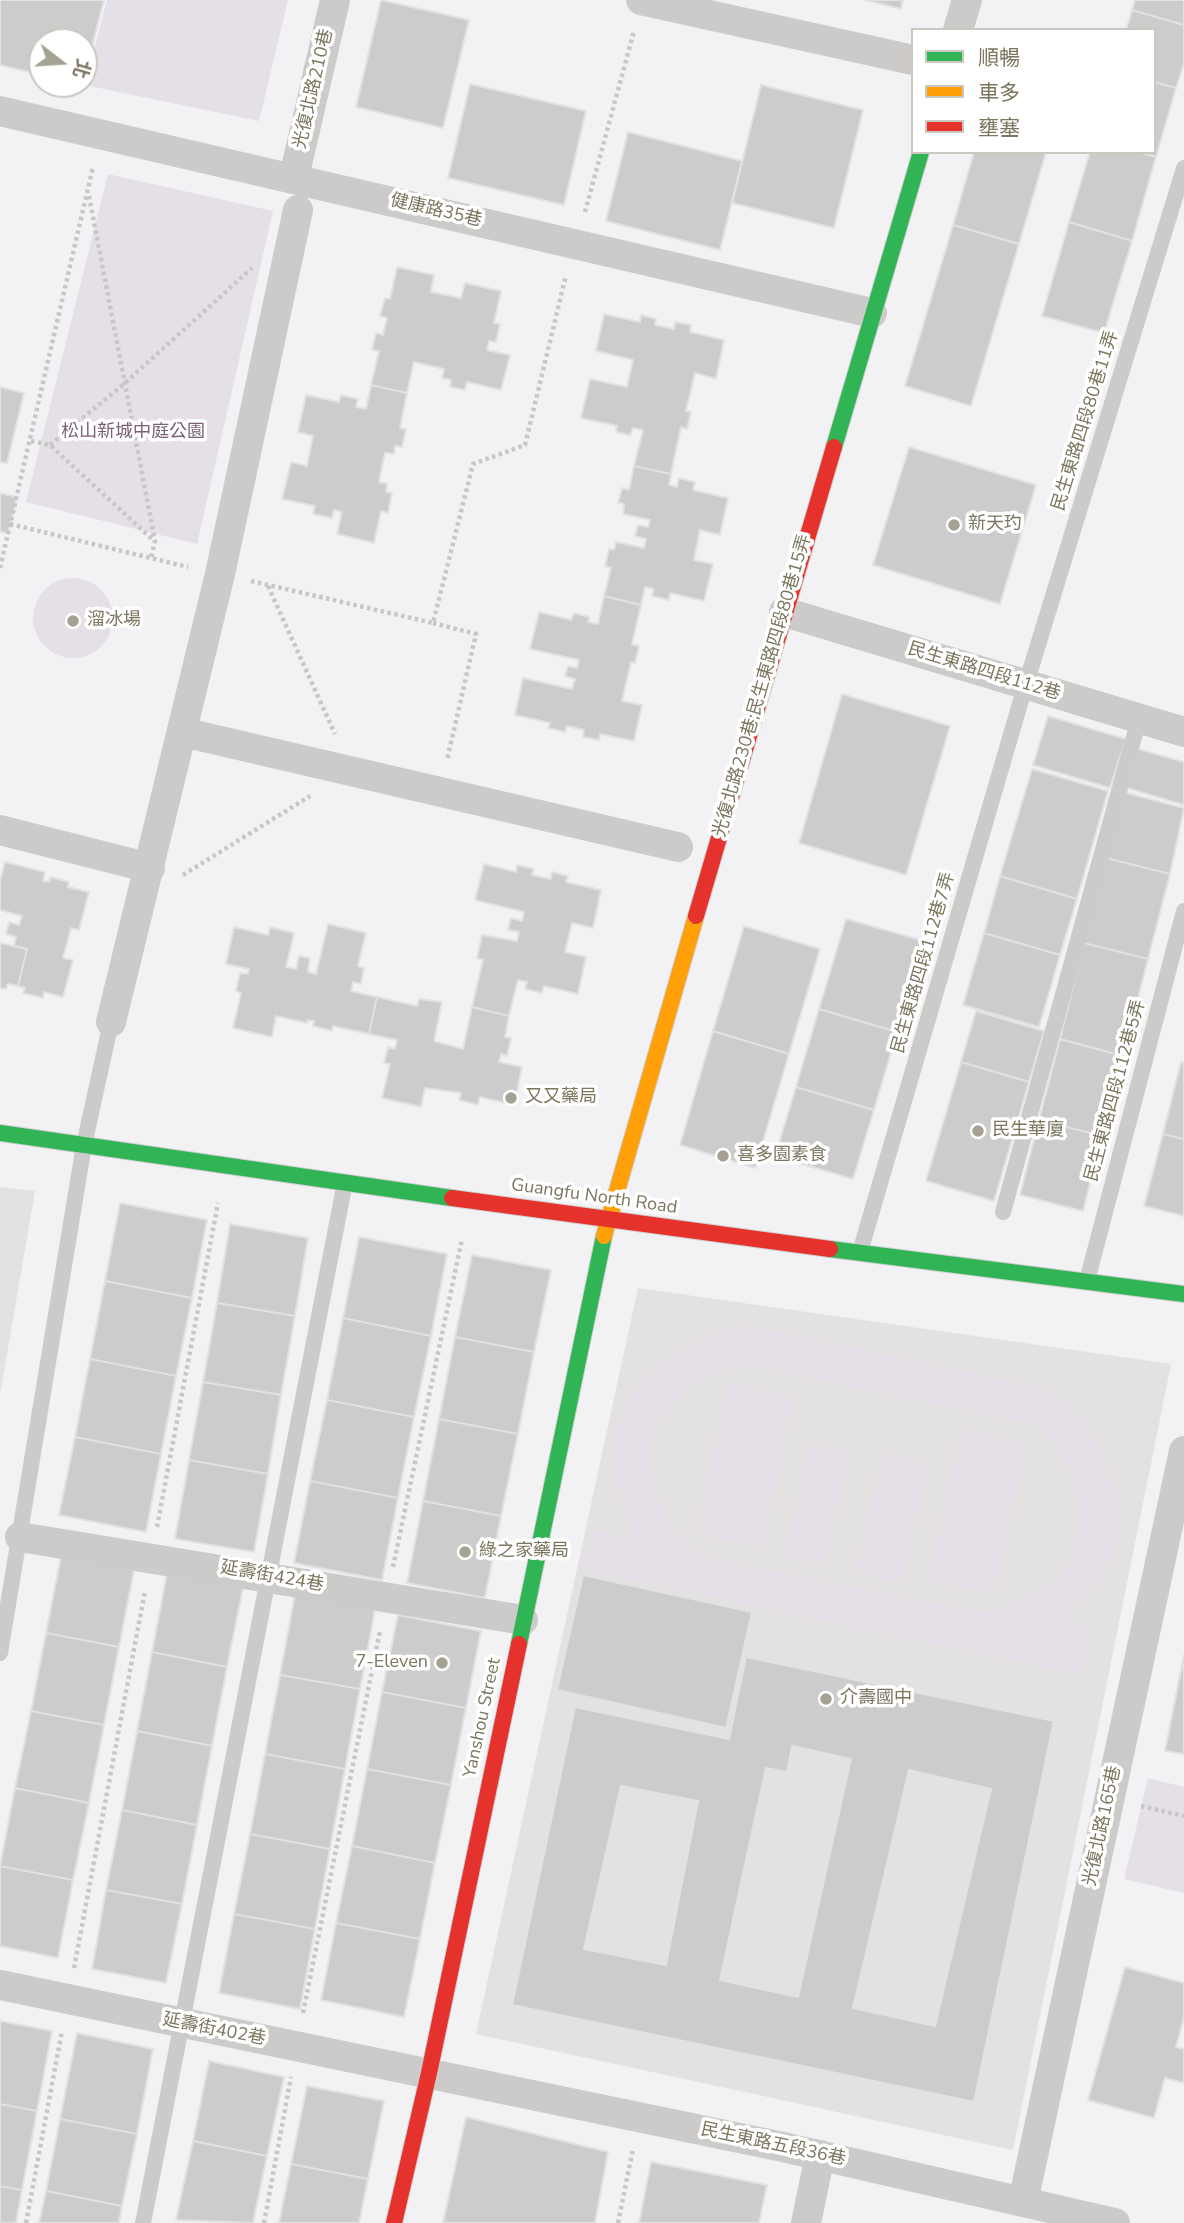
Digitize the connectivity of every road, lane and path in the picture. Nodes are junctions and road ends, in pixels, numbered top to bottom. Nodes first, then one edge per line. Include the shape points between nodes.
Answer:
1 (335, 0) edge
2 (642, 0) edge
3 (967, 0) edge
4 (959, 28) edge
5 (911, 60) edge
6 (0, 111) edge
7 (920, 154) edge
8 (94, 162) dead end
9 (1184, 168) edge
10 (294, 177) junction
11 (88, 191) junction
12 (298, 210) dead end
13 (583, 220) dead end
14 (290, 250) junction
15 (566, 271) dead end
16 (872, 313) junction
17 (125, 383) junction
18 (31, 440) junction
19 (50, 445) junction
20 (10, 524) junction
21 (155, 541) junction
22 (151, 558) junction
23 (0, 568) edge
24 (220, 574) junction
25 (783, 612) junction
26 (433, 623) junction
27 (1025, 686) junction
28 (1139, 719) junction
29 (181, 732) junction
30 (1184, 732) edge
31 (440, 789) junction
32 (0, 830) edge
33 (678, 847) dead end
34 (150, 868) junction
35 (1184, 911) edge
36 (111, 1023) joint
37 (0, 1133) edge
38 (84, 1144) junction
39 (345, 1182) junction
40 (218, 1203) dead end
41 (1003, 1212) dead end
42 (607, 1220) junction
43 (462, 1239) dead end
44 (860, 1252) junction
45 (1087, 1282) junction
46 (1184, 1294) edge
47 (1184, 1451) edge
48 (20, 1537) junction
49 (152, 1557) junction
50 (269, 1577) junction
51 (387, 1597) junction
52 (523, 1620) junction
53 (0, 1653) edge
54 (1130, 1804) dead end
55 (1184, 1816) edge
56 (0, 1985) edge
57 (68, 1998) junction
58 (184, 2025) junction
59 (297, 2046) junction
60 (429, 2073) junction
61 (634, 2148) dead end
62 (820, 2155) junction
63 (1023, 2202) junction
64 (26, 2223) edge
65 (143, 2223) edge
66 (264, 2223) edge
67 (394, 2223) edge
68 (618, 2223) edge
69 (806, 2223) edge
70 (1115, 2223) edge

1 - 10 street, 光復北路210巷
2 - 5 street
2 - 13 path
3 - 4 street
6 - 10 street, 健康路35巷
7 - 16 street, 光復北路230巷;民生東路四段80巷15弄
8 - 11 path
9 - 27 lane, 民生東路四段80巷11弄
10 - 16 street, 健康路35巷
11 - 17 path
11 - 18 path
12 - 14 street
14 - 17 path via 273,249
14 - 24 street
15 - 26 path via 525,445 473,464
16 - 25 street, 光復北路230巷;民生東路四段80巷15弄
17 - 19 path
17 - 21 path
18 - 19 path
18 - 20 path
19 - 21 path
20 - 22 path
20 - 23 path
21 - 22 path
22 - 24 path
24 - 26 path
24 - 29 street
25 - 27 street, 民生東路四段112巷
25 - 42 street, 光復北路230巷;民生東路四段80巷15弄
26 - 31 path via 476,634
27 - 28 street, 民生東路四段112巷
27 - 44 lane, 民生東路四段112巷7弄
28 - 30 street, 民生東路四段112巷
28 - 41 lane
29 - 31 street
29 - 34 street
31 - 33 street
32 - 34 street
34 - 36 street
35 - 45 lane, 民生東路四段112巷5弄
36 - 38 lane
37 - 38 street, Guangfu North Road
38 - 39 street, Guangfu North Road
38 - 48 lane
39 - 42 street, Guangfu North Road
39 - 50 lane
40 - 49 path
42 - 44 street, Guangfu North Road
42 - 52 street, Yanshou Street
43 - 51 path
44 - 45 street, Guangfu North Road
45 - 46 street, Guangfu North Road
47 - 63 street, 光復北路165巷
48 - 49 street, 延壽街424巷
48 - 53 lane
49 - 50 street, 延壽街424巷
49 - 57 path
50 - 51 street, 延壽街424巷
50 - 58 lane
51 - 52 street, 延壽街424巷
51 - 59 path
52 - 60 street, Yanshou Street
54 - 55 path
56 - 57 street, 延壽街402巷
57 - 58 street, 延壽街402巷
57 - 64 path
58 - 59 street, 延壽街402巷
58 - 65 lane
59 - 60 street, 延壽街402巷
59 - 66 path
60 - 62 street, 民生東路五段36巷
60 - 67 street, Yanshou Street
61 - 68 path
62 - 63 street, 民生東路五段36巷
62 - 69 street
63 - 70 street, 民生東路五段36巷

